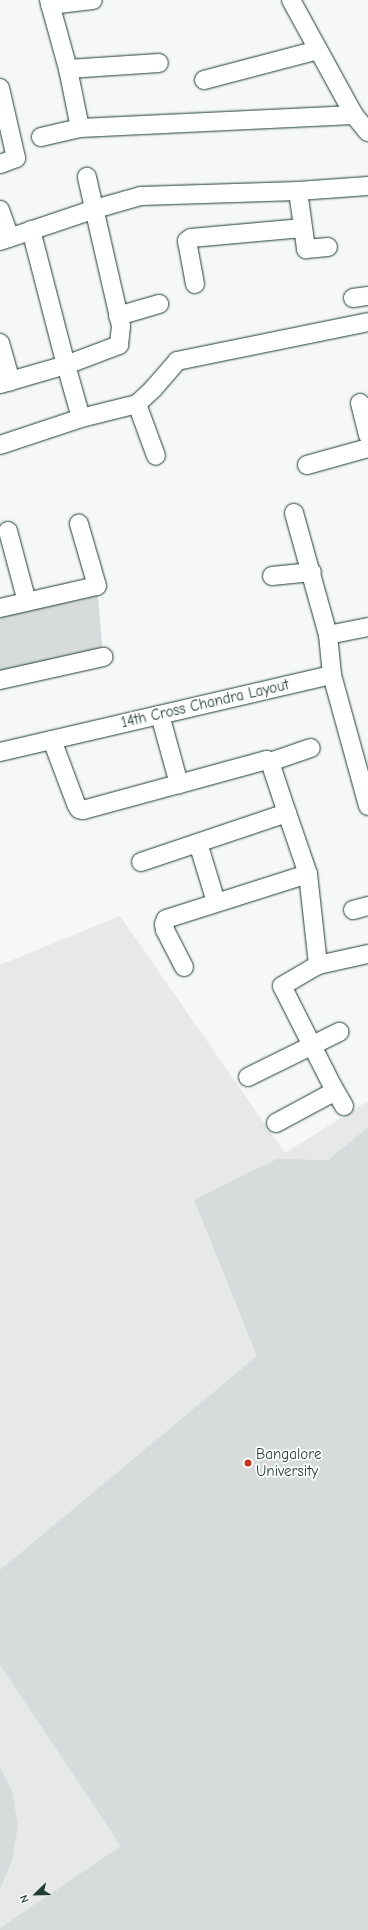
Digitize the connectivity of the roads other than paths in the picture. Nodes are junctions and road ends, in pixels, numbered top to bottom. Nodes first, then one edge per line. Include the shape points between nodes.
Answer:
1 (93, 0) edge
2 (291, 0) edge
3 (50, 2) edge
4 (318, 50) junction
5 (159, 63) dead end
6 (68, 69) junction
7 (204, 80) dead end
8 (0, 88) edge
9 (354, 115) junction
10 (80, 128) junction
11 (368, 132) edge
12 (41, 137) dead end
13 (0, 164) edge
14 (87, 177) dead end
15 (368, 186) edge
16 (298, 191) junction
17 (94, 209) junction
18 (0, 210) edge
19 (303, 228) junction
20 (31, 230) junction
21 (5, 239) edge
22 (328, 247) dead end
23 (195, 284) dead end
24 (159, 304) dead end
25 (118, 316) junction
26 (368, 322) edge
27 (0, 343) edge
28 (66, 365) junction
29 (5, 382) edge
30 (360, 403) dead end
31 (137, 404) junction
32 (81, 418) junction
33 (368, 435) edge
34 (0, 445) edge
35 (368, 448) edge
36 (156, 456) dead end
37 (307, 465) dead end
38 (294, 513) dead end
39 (79, 524) dead end
40 (8, 532) dead end
41 (312, 572) junction
42 (272, 576) dead end
43 (27, 602) junction
44 (0, 608) edge
45 (368, 627) edge
46 (328, 635) junction
47 (103, 657) dead end
48 (332, 674) junction
49 (0, 680) edge
50 (160, 714) junction
51 (52, 740) junction
52 (311, 748) dead end
53 (0, 752) edge
54 (362, 761) edge
55 (270, 762) junction
56 (179, 784) junction
57 (368, 806) edge
58 (287, 813) junction
59 (198, 843) junction
60 (141, 862) dead end
61 (308, 874) junction
62 (216, 902) junction
63 (368, 954) edge
64 (318, 965) junction
65 (184, 967) dead end
66 (339, 1032) dead end
67 (311, 1046) junction
68 (248, 1077) dead end
69 (333, 1087) junction
70 (344, 1106) dead end
71 (276, 1123) dead end

1 - 3 street
2 - 4 street
3 - 6 street
4 - 7 street
4 - 9 street
5 - 6 street
6 - 10 street
8 - 13 street via 16,158
9 - 10 street
9 - 11 street
10 - 12 street
14 - 17 street
15 - 16 street
16 - 17 street via 140,196
16 - 19 street
17 - 20 street
17 - 25 street
18 - 21 street
19 - 22 street via 306,249
19 - 23 street via 190,238 187,241
20 - 21 street
20 - 28 street
24 - 25 street
25 - 28 street via 121,326 119,345
26 - 31 street via 177,361 154,389
27 - 29 street
28 - 29 street
28 - 32 street
30 - 33 street
31 - 32 street
31 - 36 street
32 - 34 street
35 - 37 street
38 - 41 street
39 - 43 street via 97,586
40 - 43 street
41 - 42 street
41 - 46 street
43 - 44 street
45 - 46 street
46 - 48 street
47 - 49 street
48 - 50 street, 14th Cross Chandra Layout
48 - 54 street
50 - 51 street, 14th Cross Chandra Layout
50 - 56 street
51 - 53 street, 14th Cross Chandra Layout
51 - 56 street via 79,809
52 - 55 street
54 - 57 street
55 - 56 street via 267,760
55 - 58 street
58 - 59 street
58 - 61 street
59 - 60 street
59 - 62 street
61 - 62 street
61 - 64 street
62 - 65 street via 166,919 165,930
63 - 64 street
64 - 67 street via 282,986
66 - 67 street
67 - 68 street
67 - 69 street
69 - 70 street
69 - 71 street via 328,1095

